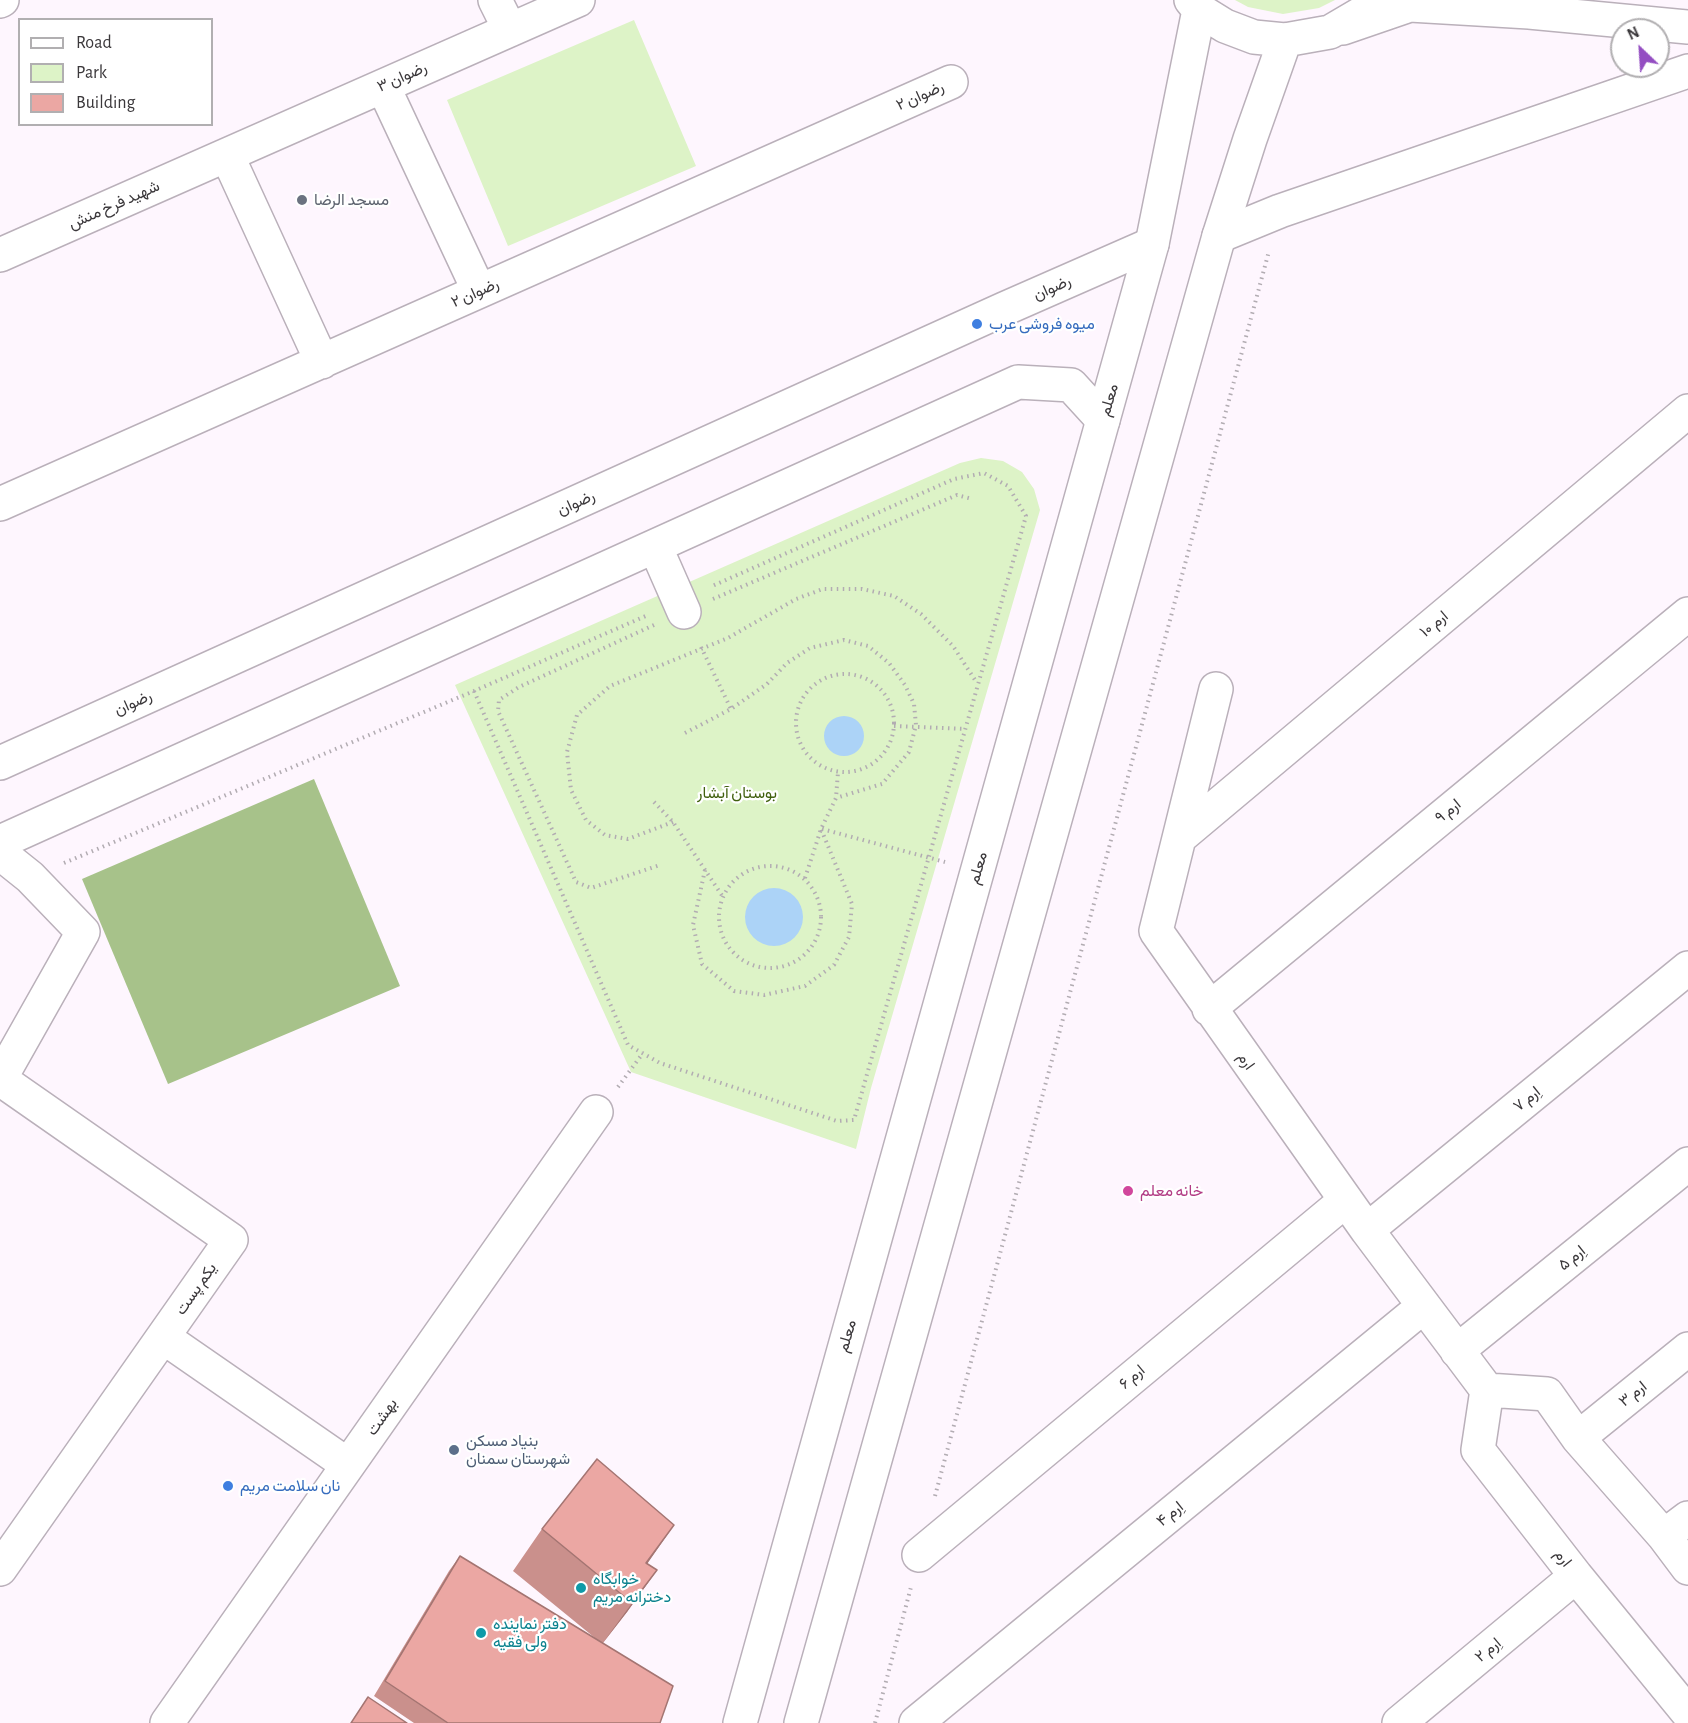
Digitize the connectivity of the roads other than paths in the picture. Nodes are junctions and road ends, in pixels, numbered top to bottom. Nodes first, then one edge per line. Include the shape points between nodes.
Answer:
1 (495, 0) edge
2 (578, 0) edge
3 (1376, 0) edge
4 (1195, 5) edge
5 (1524, 6) edge
6 (1688, 27) edge
7 (510, 30) junction
8 (1330, 32) junction
9 (1285, 40) junction
10 (1688, 71) edge
11 (951, 82) dead end
12 (383, 86) junction
13 (227, 155) junction
14 (1220, 236) junction
15 (1152, 244) junction
16 (0, 255) edge
17 (479, 291) junction
18 (322, 362) junction
19 (1688, 411) edge
20 (1103, 420) junction
21 (0, 504) edge
22 (655, 546) junction
23 (682, 606) road end
24 (1684, 626) edge
25 (1216, 689) dead end
26 (0, 763) edge
27 (1180, 837) junction
28 (0, 842) edge
29 (0, 853) edge
30 (1688, 968) edge
31 (1209, 1009) junction
32 (0, 1079) edge
33 (597, 1112) road end
34 (1688, 1164) edge
35 (1346, 1200) junction
36 (1367, 1230) junction
37 (1424, 1306) junction
38 (163, 1337) junction
39 (1688, 1349) edge
40 (1457, 1351) junction
41 (1487, 1390) junction
42 (1578, 1438) junction
43 (348, 1465) junction
44 (1676, 1527) edge
45 (919, 1554) road end
46 (1688, 1568) edge
47 (0, 1569) edge
48 (1576, 1576) junction
49 (1688, 1713) edge
50 (167, 1723) edge
51 (740, 1723) edge
52 (801, 1723) edge
53 (916, 1723) edge
54 (1399, 1723) edge

1 - 7 street
2 - 7 street, رضوان ۳
3 - 8 street
4 - 9 street via 1225,26 1254,37
4 - 15 street, معلم
5 - 6 street
5 - 8 street via 1410,5
7 - 12 street, رضوان ۳
8 - 9 street
9 - 14 street
10 - 14 street via 1280,211
11 - 17 street, رضوان ۲
12 - 13 street, رضوان ۳
12 - 17 street
13 - 16 street, شهید فرخ منش
13 - 18 street
14 - 52 street
15 - 20 street, معلم
15 - 26 street, رضوان
17 - 18 street, رضوان ۲
18 - 21 street, رضوان ۲
19 - 27 street, ارم ۱۰
20 - 22 street via 1071,385 1018,382
20 - 51 street, معلم
22 - 23 street
22 - 28 street
24 - 31 street, ارم ۹
25 - 27 street, ارم
27 - 31 street, ارم via 1156,932
29 - 32 street via 30,877 83,932
30 - 36 street, اِرم ۷
31 - 35 street, ارم
32 - 38 street, یکم پست via 231,1240
33 - 43 street, بهشت
34 - 40 street, اِرم ۵
35 - 36 street, ارم
35 - 45 street, ارم ۶
36 - 37 street, ارم
37 - 40 street, ارم
37 - 53 street, اِرم ۴
38 - 43 street
38 - 47 street, یکم پست
39 - 42 street, ارم ۳
40 - 41 street, ارم
41 - 42 street via 1547,1394
41 - 48 street, ارم via 1478,1450
42 - 44 street
43 - 50 street, بهشت
44 - 46 street
48 - 49 street, ارم
48 - 54 street, اِرم ۲

